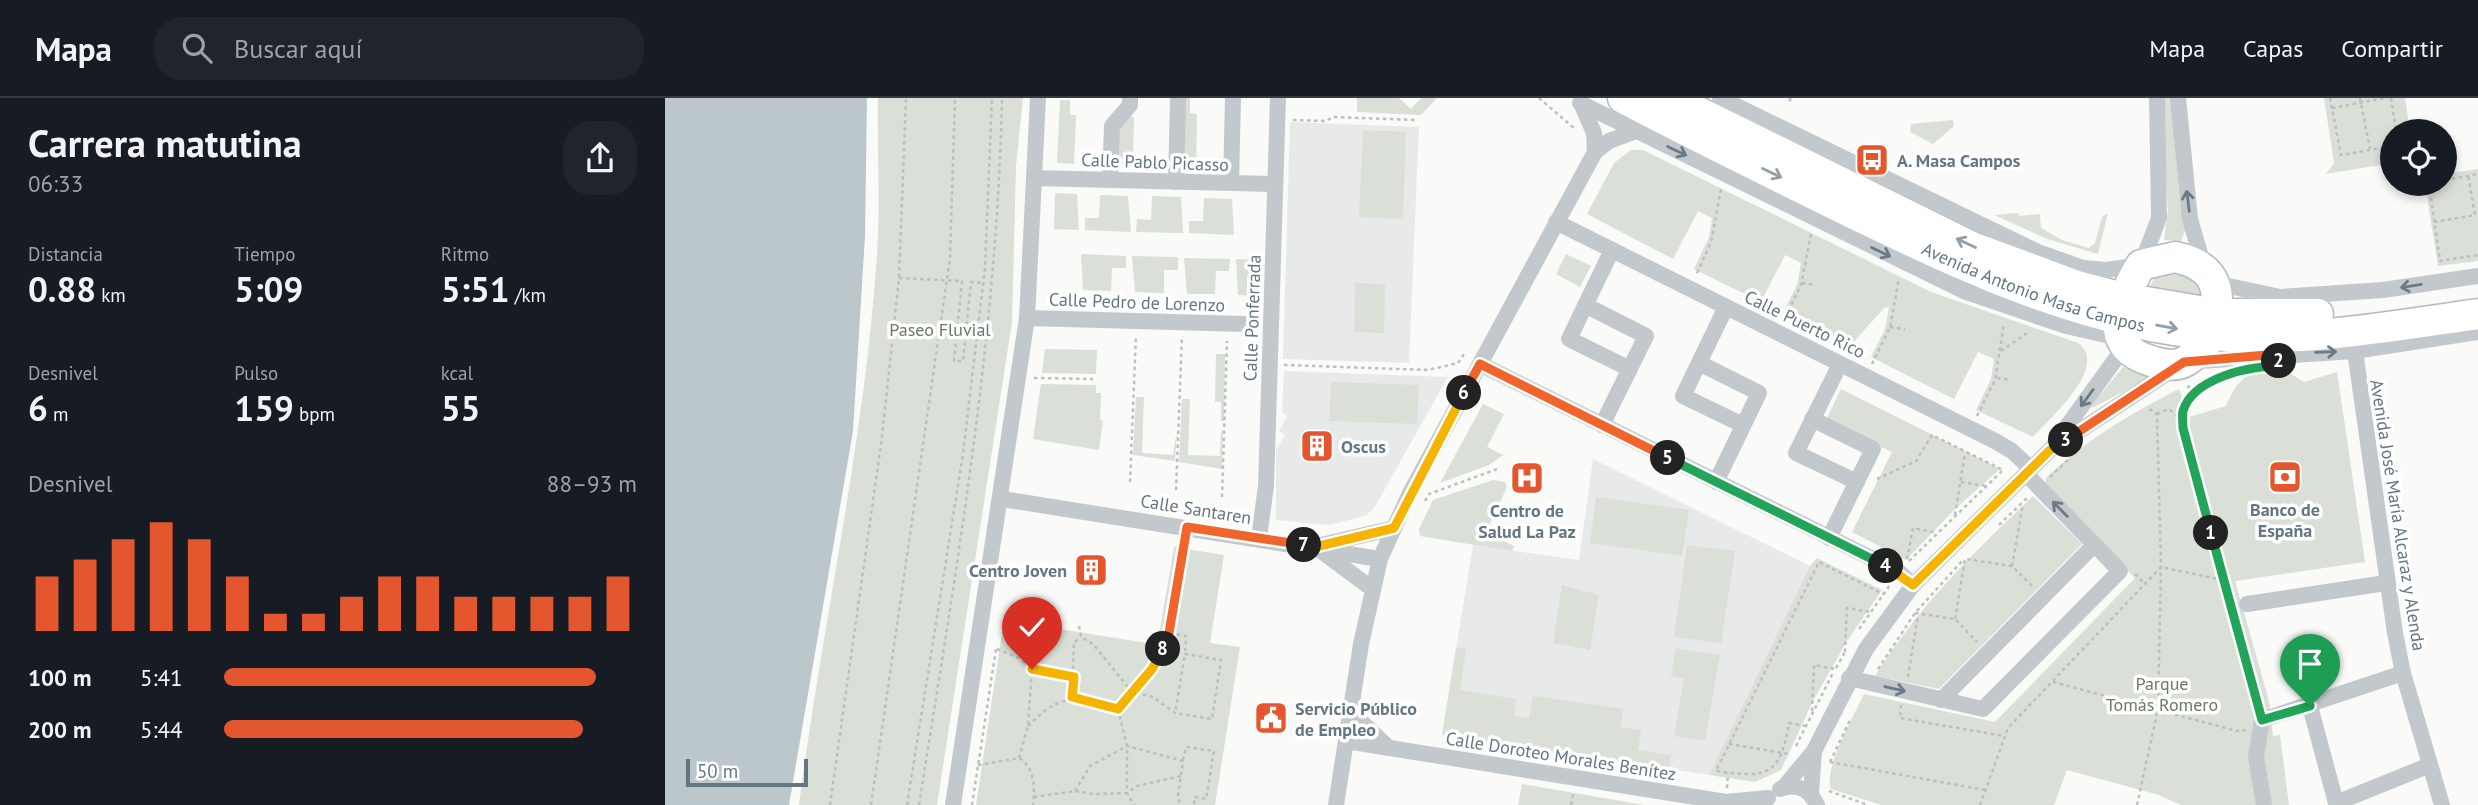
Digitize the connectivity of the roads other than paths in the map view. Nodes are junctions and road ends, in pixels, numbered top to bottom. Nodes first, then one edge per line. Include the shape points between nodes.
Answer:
1 (1038, 98) edge
2 (1130, 98) edge
3 (1178, 98) edge
4 (1233, 98) edge
5 (1278, 98) edge
6 (1623, 98) edge
7 (1670, 98) edge
8 (1720, 98) edge
9 (2157, 98) edge
10 (2178, 98) edge
11 (1577, 101) edge
12 (1636, 131) junction
13 (1595, 152) junction
14 (1034, 178) junction
15 (1110, 180) junction
16 (1176, 182) junction
17 (1231, 183) junction
18 (1275, 184) junction
19 (1556, 222) junction
20 (1612, 250) junction
21 (2135, 265) junction
22 (2210, 275) junction
23 (2478, 276) edge
24 (2478, 295) edge
25 (1585, 305) junction
26 (1726, 307) junction
27 (2478, 313) edge
28 (1027, 318) junction
29 (2118, 319) junction
30 (1245, 324) dead end
31 (2478, 332) edge
32 (2206, 349) junction
33 (2355, 351) junction
34 (1699, 363) junction
35 (1840, 363) junction
36 (1480, 364) junction
37 (1630, 369) junction
38 (1812, 419) junction
39 (1602, 425) junction
40 (1743, 425) junction
41 (2050, 450) junction
42 (2028, 471) junction
43 (1716, 481) junction
44 (1857, 482) junction
45 (1002, 499) junction
46 (1394, 528) junction
47 (1259, 538) junction
48 (1829, 538) junction
49 (2094, 545) junction
50 (1315, 547) junction
51 (1380, 559) junction
52 (2386, 583) junction
53 (1913, 585) junction
54 (1371, 588) junction
55 (2247, 604) dead end
56 (1842, 673) junction
57 (2403, 673) junction
58 (1941, 700) junction
59 (2310, 706) junction
60 (1350, 711) junction
61 (1346, 741) junction
62 (1389, 748) junction
63 (1814, 751) junction
64 (2430, 765) junction
65 (1784, 787) junction
66 (1766, 801) edge
67 (1818, 801) edge
68 (1729, 803) edge
69 (953, 805) edge
70 (1336, 805) edge
71 (2264, 805) edge
72 (2442, 805) edge

1 - 14 street
2 - 15 street via 1112,126
3 - 16 street
4 - 17 street
5 - 18 street, Calle Ponferrada
6 -> 29 highway, Avenida Antonio Masa Campos via 1964,267 2071,308
29 -> 7 highway, Avenida Antonio Masa Campos
8 - 21 street, Avenida Antonio Masa Campos via 1997,234 2083,268
9 - 21 street via 2159,218
22 -> 10 street via 2190,219
11 - 12 street, Avenida Antonio Masa Campos
11 - 13 street via 1594,133
12 - 13 street
12 -> 29 street, Avenida Antonio Masa Campos via 1902,262 2006,306 2048,320
13 - 19 street
14 - 15 street, Calle Pablo Picasso
14 - 28 street
15 - 16 street, Calle Pablo Picasso
16 - 17 street, Calle Pablo Picasso
17 - 18 street, Calle Pablo Picasso
18 - 47 street, Calle Ponferrada via 1266,486
19 - 20 street, Calle Puerto Rico
19 - 36 street
20 - 25 street
20 - 26 street, Calle Puerto Rico
21 - 22 highway via 2175,257
21 - 29 highway
23 -> 22 street via 2383,290 2280,297
22 - 32 highway
24 - 32 highway, Avenida Antonio Masa Campos via 2350,313
25 - 37 street via 1646,336
25 - 37 street via 1569,339
26 - 34 street
26 - 35 street, Calle Puerto Rico
27 - 32 highway, Avenida Antonio Masa Campos
28 - 30 street, Calle Pedro de Lorenzo
28 - 45 street
29 - 32 highway, Avenida Antonio Masa Campos
29 - 32 highway via 2143,359 2163,365
29 -> 41 street
31 - 33 street, Avenida Antonio Masa Campos
32 -> 33 street, Avenida Antonio Masa Campos
32 - 41 street
33 - 52 street, Avenida José María Alcaraz y Alenda
34 - 40 street via 1759,393
34 - 40 street via 1683,396
35 - 38 street
35 - 42 street, Calle Puerto Rico via 2012,451
36 - 39 street
36 - 46 street
37 - 39 street
38 - 44 street via 1873,449
38 - 44 street via 1796,453
39 - 43 street
40 - 43 street
41 - 42 street
49 -> 42 street, Calle Puerto Rico
42 - 53 street
43 - 48 street
44 - 48 street
45 - 47 street, Calle Santaren
45 - 69 street
46 - 50 street
46 - 51 street
47 - 50 street, Calle Santaren
48 - 53 street via 1899,572
49 - 58 street
49 - 58 street, Calle Puerto Rico via 2120,571 1983,709
50 - 51 street
50 - 54 street, Calle Santaren
51 - 54 street
52 - 55 street
52 - 57 street, Avenida José María Alcaraz y Alenda
53 - 56 street
54 - 60 street
56 -> 58 street
56 - 63 street
57 - 59 street
57 - 64 street, Avenida José María Alcaraz y Alenda
59 - 64 street via 2336,803
59 - 71 street via 2262,720 2256,757
60 - 61 street
60 - 62 street
61 - 62 street, Calle Doroteo Morales Benítez
61 - 70 street
62 - 68 street, Calle Doroteo Morales Benítez
63 - 65 street
63 - 67 street
64 - 72 street, Avenida José María Alcaraz y Alenda
65 - 66 street
65 - 67 street via 1803,788
66 - 68 street, Calle Doroteo Morales Benítez

